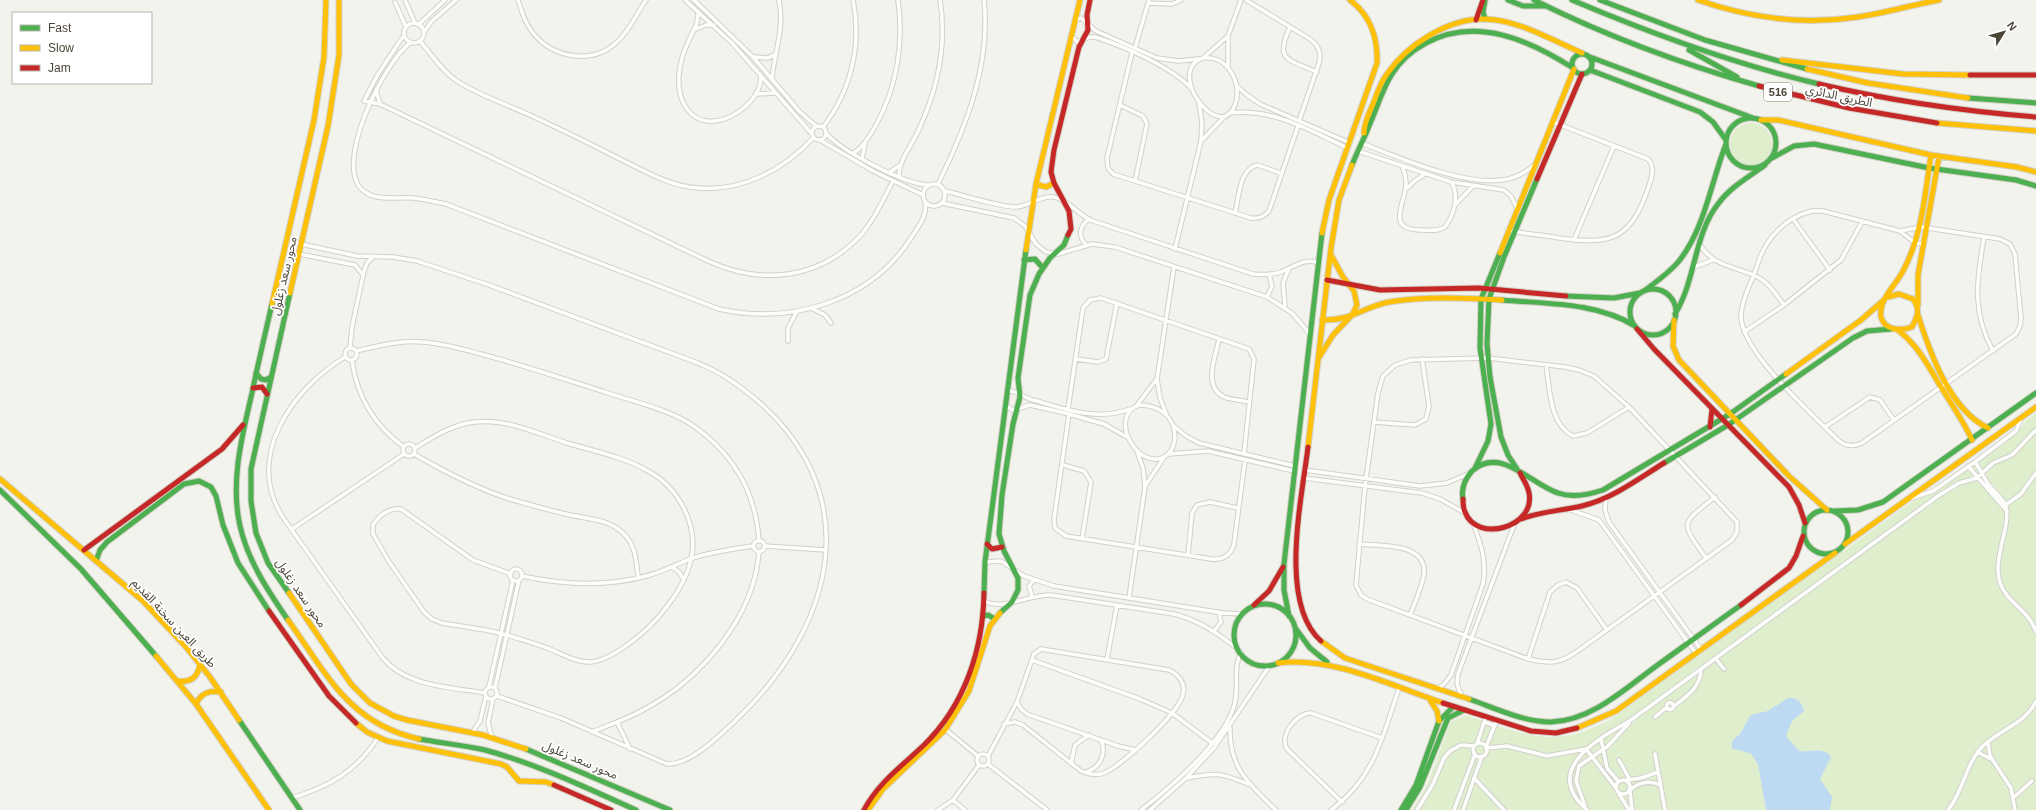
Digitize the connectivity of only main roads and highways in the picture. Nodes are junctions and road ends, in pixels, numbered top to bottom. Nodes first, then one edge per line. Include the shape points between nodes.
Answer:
1 (326, 0) edge
2 (339, 0) edge
3 (1080, 0) edge
4 (1090, 0) edge
5 (1350, 0) edge
6 (1484, 0) edge
7 (1508, 0) edge
8 (1534, 0) edge
9 (1572, 0) edge
10 (1600, 0) edge
11 (1698, 0) edge
12 (1939, 0) edge
13 (1359, 3) edge
14 (1546, 6) junction
15 (1485, 19) junction
16 (1476, 20) junction
17 (1672, 41) junction
18 (1582, 54) junction
19 (1590, 57) junction
20 (1771, 60) junction
21 (1573, 69) junction
22 (1590, 70) junction
23 (1582, 74) junction
24 (2036, 75) edge
25 (1749, 84) junction
26 (2036, 103) edge
27 (2036, 117) edge
28 (1753, 118) junction
29 (1761, 120) junction
30 (2024, 131) junction
31 (2036, 131) edge
32 (1364, 133) junction
33 (2036, 136) edge
34 (1726, 142) junction
35 (1931, 155) junction
36 (1940, 157) junction
37 (1772, 158) junction
38 (1765, 164) junction
39 (1929, 168) junction
40 (1937, 169) junction
41 (2036, 172) edge
42 (1054, 183) junction
43 (1036, 184) junction
44 (2036, 186) edge
45 (1700, 220) junction
46 (1708, 223) junction
47 (1330, 253) junction
48 (1024, 260) junction
49 (1042, 267) junction
50 (1327, 280) junction
51 (1348, 283) junction
52 (1484, 288) junction
53 (1492, 289) junction
54 (1642, 292) junction
55 (1481, 298) junction
56 (1489, 299) junction
57 (1886, 299) junction
58 (1918, 308) junction
59 (1675, 314) junction
60 (1918, 316) junction
61 (1348, 319) junction
62 (1322, 320) junction
63 (1674, 320) junction
64 (1636, 327) junction
65 (1891, 329) junction
66 (1899, 331) junction
67 (1318, 359) junction
68 (256, 373) junction
69 (271, 377) junction
70 (253, 388) junction
71 (2036, 393) edge
72 (267, 395) junction
73 (2036, 407) edge
74 (1712, 409) junction
75 (1730, 414) junction
76 (1722, 420) junction
77 (1735, 420) junction
78 (245, 422) junction
79 (1728, 426) junction
80 (1710, 427) junction
81 (1988, 428) junction
82 (1972, 440) junction
83 (1473, 471) junction
84 (1519, 472) junction
85 (0, 479) edge
86 (0, 490) edge
87 (1826, 510) junction
88 (1834, 512) junction
89 (1520, 520) junction
90 (1805, 523) junction
91 (1803, 536) junction
92 (987, 544) junction
93 (1845, 544) junction
94 (1002, 547) junction
95 (84, 550) junction
96 (1835, 553) junction
97 (96, 561) junction
98 (1284, 564) junction
99 (1252, 607) junction
100 (983, 616) junction
101 (1289, 616) junction
102 (995, 619) junction
103 (1295, 628) junction
104 (1278, 662) junction
105 (200, 664) junction
106 (1330, 664) junction
107 (178, 681) junction
108 (221, 692) junction
109 (1429, 699) junction
110 (196, 704) junction
111 (1453, 707) junction
112 (1488, 708) junction
113 (1464, 710) junction
114 (1486, 716) junction
115 (1440, 721) junction
116 (384, 728) junction
117 (943, 728) junction
118 (378, 738) junction
119 (1418, 786) junction
120 (269, 810) edge
121 (300, 810) edge
122 (611, 810) edge
123 (636, 810) edge
124 (670, 810) edge
125 (864, 810) edge
126 (868, 810) edge
127 (1401, 810) edge
128 (1406, 810) edge

1 - 68 main road, محور سعد زغلول via 324,57 314,120
2 - 69 main road, محور سعد زغلول via 338,55 332,105
3 - 43 main road
4 - 42 main road via 1088,32 1083,40 1054,150 1051,172
5 - 13 main road
6 - 15 main road
6 - 16 main road
7 - 14 main road via 1523,6
8 - 14 main road, الطريق الدائري / 516
9 - 17 main road, الطريق الدائري / 516
10 - 20 main road, الطريق الدائري / 516 via 1683,34
11 - 12 main road via 1751,15 1810,20 1857,17
13 - 98 main road via 1373,27 1378,56 1373,77 1326,208
14 - 25 main road, الطريق الدائري / 516 via 1630,42
15 - 16 main road
15 - 18 main road via 1517,26
16 - 32 main road via 1439,32 1399,59 1388,72 1380,88 1365,124
17 - 25 main road, 516
17 - 27 main road, الطريق الدائري / 516 via 1763,71 1854,94 1940,108
18 - 19 main road
18 - 21 main road via 1574,58
19 - 22 main road via 1593,64
19 - 28 main road
20 - 24 main road, 516 via 1903,74
20 - 26 main road, الطريق الدائري / 516 via 1841,77 1915,90
21 - 23 main road
21 - 32 main road via 1535,46 1500,32 1477,30 1447,35 1419,49 1397,68 1381,94
21 - 52 main road via 1554,122
22 - 23 main road
22 - 34 main road via 1700,112 1713,122
23 - 53 main road
25 - 30 main road, الطريق الدائري / 516 via 1826,104 1891,117 1956,126
28 - 29 main road
28 - 34 main road via 1743,119 1735,124 1729,131
29 - 35 main road via 1778,120
29 - 37 main road via 1768,124 1776,137 1777,144
30 - 31 main road, الطريق الدائري / 516
30 - 33 main road
32 - 47 main road via 1339,203
34 - 38 main road via 1731,158 1736,164 1751,169
34 - 45 main road
35 - 36 main road
35 - 39 main road
36 - 40 main road
36 - 41 main road via 2017,167
37 - 38 main road
37 - 39 main road via 1794,146 1814,144
38 - 46 main road via 1720,201
39 - 40 main road
39 - 57 main road via 1915,243
40 - 44 main road via 2016,180
40 - 58 main road via 1918,275
42 - 43 main road via 1046,187
42 - 49 main road via 1071,215 1071,229 1066,241
43 - 48 main road
45 - 46 main road
45 - 54 main road via 1693,239 1680,260
46 - 59 main road via 1682,302
47 - 50 main road
47 - 51 main road
48 - 49 main road via 1035,259
48 - 92 main road
49 - 94 main road via 1033,284 1028,303 1018,378 1020,394 1000,516 999,534
50 - 51 main road
50 - 62 main road
51 - 52 main road via 1389,291
51 - 61 main road via 1356,294 1357,305
52 - 53 main road
52 - 55 main road
53 - 54 main road via 1594,298 1614,298
53 - 56 main road
54 - 59 main road via 1663,292 1673,301
54 - 64 main road via 1635,297 1630,308
55 - 56 main road
55 - 61 main road via 1390,302 1374,306
55 - 83 main road via 1480,357 1491,424 1488,442
56 - 64 main road via 1592,309 1611,314
56 - 84 main road via 1488,358 1501,436 1508,455
57 - 58 main road via 1893,294 1906,294 1912,297
57 - 65 main road via 1881,306 1882,320
57 - 75 main road via 1861,320
58 - 60 main road
59 - 63 main road
60 - 66 main road via 1912,327
60 - 81 main road via 1931,355 1946,384 1972,420 1979,426
61 - 62 main road
61 - 67 main road via 1333,335
62 - 67 main road
63 - 64 main road via 1666,330 1655,335
63 - 75 main road via 1673,346 1677,357
64 - 74 main road
65 - 66 main road
65 - 77 main road via 1861,333
66 - 82 main road via 1921,351
67 - 112 main road via 1294,576 1298,602 1308,626 1322,643 1341,656
68 - 69 main road via 261,379
68 - 70 main road, محور سعد زغلول
69 - 72 main road, محور سعد زغلول
70 - 72 main road via 262,387
70 - 78 main road, محور سعد زغلول
71 - 81 main road
72 - 124 main road, محور سعد زغلول via 251,469 254,523 262,548 276,577 351,684 370,703 394,716 492,738 541,754
73 - 93 main road
74 - 76 main road
74 - 80 main road
75 - 76 main road
75 - 77 main road
76 - 79 main road
76 - 80 main road
77 - 79 main road
77 - 87 main road via 1788,476
78 - 95 main road via 222,448
78 - 116 main road, محور سعد زغلول via 237,464 235,496 240,527 250,557 271,594 345,698 366,718
79 - 89 main road via 1606,498 1568,509 1541,512
79 - 90 main road via 1789,487
80 - 84 main road via 1608,488 1587,495 1572,496 1558,493
81 - 82 main road
82 - 88 main road via 1883,502 1858,510
83 - 84 main road via 1483,464 1496,462 1510,465
83 - 89 main road via 1462,488 1461,497 1466,514 1473,522 1489,530 1506,529
84 - 89 main road via 1526,482 1529,496 1526,511
85 - 95 main road, طريق العين سخنة القديم
86 - 107 main road via 71,558
87 - 88 main road
87 - 90 main road via 1814,513
88 - 93 main road via 1847,525
90 - 91 main road
91 - 96 main road via 1812,550 1823,555
91 - 112 main road via 1796,556 1784,573 1588,714 1576,719 1540,722
92 - 94 main road via 992,549
92 - 100 main road
93 - 96 main road
94 - 102 main road via 1018,578 1019,586 1012,602
95 - 97 main road, طريق العين سخنة القديم
96 - 114 main road via 1604,718 1582,727 1546,733 1496,723
97 - 105 main road, طريق العين سخنة القديم via 143,601
97 - 118 main road via 100,550 107,542 187,483 206,483 216,496 233,551 254,590 329,696 356,724
98 - 99 main road via 1269,591
98 - 101 main road via 1284,590
99 - 101 main road via 1270,604 1279,607
99 - 104 main road via 1243,614 1235,632 1240,652 1252,662 1270,665
100 - 102 main road via 988,615
100 - 117 main road via 978,647 966,682
101 - 103 main road
102 - 117 main road via 986,637 969,691
103 - 104 main road via 1294,646 1289,654
103 - 106 main road via 1310,648
104 - 106 main road via 1304,660
105 - 107 main road via 194,679
105 - 108 main road, طريق العين سخنة القديم
106 - 109 main road
107 - 110 main road
108 - 110 main road via 206,692
108 - 121 main road, طريق العين سخنة القديم
109 - 111 main road
109 - 115 main road
110 - 120 main road
111 - 113 main road
111 - 115 main road
112 - 114 main road
113 - 114 main road
113 - 119 main road via 1448,718
115 - 119 main road
116 - 118 main road
116 - 123 main road, محور سعد زغلول via 405,736 466,746 502,756
117 - 125 main road via 878,787
117 - 126 main road via 883,789
118 - 122 main road via 501,764 507,767 519,782 546,782
119 - 127 main road
119 - 128 main road

